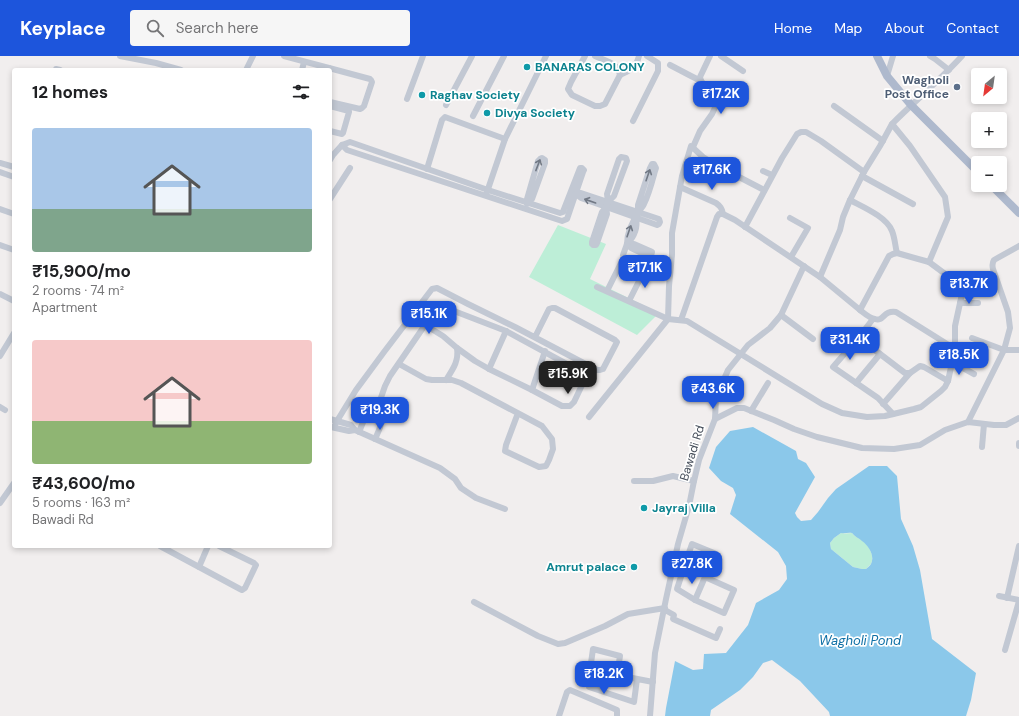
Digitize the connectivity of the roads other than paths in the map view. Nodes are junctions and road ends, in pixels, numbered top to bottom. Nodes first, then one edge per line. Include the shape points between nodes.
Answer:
1 (120, 56) edge
2 (253, 56) edge
3 (284, 56) edge
4 (423, 56) edge
5 (472, 56) edge
6 (504, 56) edge
7 (546, 56) edge
8 (585, 56) edge
9 (595, 56) edge
10 (638, 56) edge
11 (647, 56) edge
12 (710, 56) edge
13 (721, 56) edge
14 (930, 56) edge
15 (962, 56) edge
16 (885, 57) edge
17 (304, 62) junction
18 (670, 65) dead end
19 (174, 68) edge
20 (247, 68) edge
21 (302, 68) edge
22 (325, 68) edge
23 (332, 70) edge
24 (949, 70) junction
25 (743, 71) dead end
26 (620, 75) junction
27 (887, 76) junction
28 (701, 81) junction
29 (407, 99) dead end
30 (332, 102) edge
31 (446, 105) dead end
32 (911, 105) junction
33 (834, 106) dead end
34 (332, 107) edge
35 (473, 116) dead end
36 (633, 121) dead end
37 (892, 124) junction
38 (332, 132) edge
39 (505, 139) junction
40 (883, 141) junction
41 (342, 145) junction
42 (693, 147) junction
43 (366, 148) junction
44 (364, 155) junction
45 (332, 157) edge
46 (0, 163) edge
47 (971, 165) edge
48 (12, 166) edge
49 (350, 168) dead end
50 (423, 170) junction
51 (763, 171) dead end
52 (0, 174) edge
53 (863, 174) junction
54 (772, 175) junction
55 (12, 177) edge
56 (680, 187) junction
57 (764, 190) junction
58 (487, 192) junction
59 (998, 192) edge
60 (574, 193) junction
61 (332, 196) edge
62 (850, 200) junction
63 (528, 202) junction
64 (607, 204) junction
65 (914, 204) dead end
66 (0, 209) edge
67 (526, 210) junction
68 (12, 213) edge
69 (562, 213) junction
70 (1019, 213) edge
71 (723, 214) junction
72 (637, 215) junction
73 (790, 218) dead end
74 (566, 221) junction
75 (745, 227) junction
76 (0, 245) edge
77 (1019, 246) edge
78 (12, 249) edge
79 (897, 253) junction
80 (791, 258) junction
81 (929, 262) junction
82 (804, 266) junction
83 (645, 269) dead end
84 (820, 277) junction
85 (597, 287) dead end
86 (607, 291) junction
87 (0, 294) edge
88 (12, 300) edge
89 (629, 301) junction
90 (960, 303) junction
91 (978, 303) dead end
92 (860, 310) junction
93 (781, 315) junction
94 (668, 319) junction
95 (873, 319) junction
96 (681, 320) junction
97 (425, 325) junction
98 (506, 331) junction
99 (12, 336) edge
100 (535, 337) junction
101 (859, 337) junction
102 (972, 338) dead end
103 (813, 339) dead end
104 (457, 348) junction
105 (955, 349) junction
106 (1004, 350) junction
107 (1019, 350) edge
108 (545, 351) junction
109 (741, 354) junction
110 (880, 354) junction
111 (0, 356) edge
112 (952, 362) junction
113 (399, 364) junction
114 (489, 369) junction
115 (910, 373) junction
116 (974, 374) dead end
117 (446, 380) junction
118 (948, 381) junction
119 (768, 383) dead end
120 (856, 383) junction
121 (532, 390) junction
122 (883, 404) junction
123 (751, 411) junction
124 (376, 412) junction
125 (518, 413) junction
126 (893, 414) junction
127 (589, 417) dead end
128 (1019, 418) edge
129 (714, 419) junction
130 (332, 420) edge
131 (337, 421) junction
132 (968, 422) junction
133 (984, 424) junction
134 (332, 427) edge
135 (357, 431) junction
136 (375, 439) junction
137 (1019, 443) edge
138 (1019, 446) edge
139 (982, 447) dead end
140 (634, 481) dead end
141 (694, 481) junction
142 (12, 485) edge
143 (0, 503) edge
144 (505, 509) dead end
145 (1019, 546) edge
146 (164, 548) edge
147 (207, 548) edge
148 (223, 548) edge
149 (675, 558) junction
150 (686, 561) junction
151 (199, 567) junction
152 (704, 577) junction
153 (1000, 596) dead end
154 (1007, 598) junction
155 (695, 600) junction
156 (1019, 601) edge
157 (474, 602) dead end
158 (665, 609) junction
159 (720, 629) dead end
160 (1005, 650) dead end
161 (636, 679) junction
162 (653, 682) junction
163 (559, 716) edge
164 (617, 716) edge
165 (650, 716) edge

1 - 19 street
2 - 20 street
3 - 17 street
4 - 29 street
5 - 31 street
6 - 35 street
7 - 39 street
8 - 26 street via 568,89 572,95 595,106 605,104
9 - 26 street via 616,65
10 - 26 street via 633,68
11 - 36 street via 658,63 658,71
12 - 28 street via 700,77
13 - 25 street
14 - 24 street
15 - 24 street
16 - 27 main road
16 - 27 street
17 - 21 street
17 - 22 street
18 - 28 street
23 - 30 street via 370,79 372,82 362,108
24 - 32 street
27 - 32 main road
28 - 42 street via 719,96 719,99
32 - 37 street
32 - 47 main road
33 - 40 street
34 - 38 street via 349,112 342,134
37 - 40 street
37 - 81 street via 945,197 948,217
39 - 50 street via 445,117
39 - 58 street
40 - 53 street
41 - 43 street via 350,142
41 - 44 street via 347,150
41 - 45 street
42 - 56 street via 691,146
42 - 57 street via 716,165
43 - 44 street
43 - 50 street
44 - 50 street
46 - 48 street
49 - 61 street
50 - 58 street via 469,190
51 - 54 street
52 - 55 street
53 - 54 street via 822,141 801,132 797,134
53 - 62 street
53 - 65 street
54 - 57 street
56 - 71 street via 716,202 722,208
56 - 94 street via 672,233
57 - 75 street
58 - 63 street
58 - 67 street
59 - 70 main road
60 - 64 street
60 - 69 street
60 - 74 street
62 - 79 street via 888,223
62 - 84 street
63 -> 63 street via 538,161 542,158 545,163 532,199
63 - 67 street
63 - 69 street
64 - 64 street via 607,214 594,246 592,242
64 - 64 street via 607,194 619,159 626,158 614,196
64 - 72 street
66 - 68 street
67 - 74 street
69 - 74 street
71 - 75 street
71 - 96 street via 717,217
72 -> 72 street via 650,168 654,164 656,168 651,185 644,206
72 - 86 street via 638,224 633,238 627,244
73 - 80 street via 808,228
75 - 80 street
76 - 78 street
77 - 106 street via 994,260 992,265 1010,320
79 - 81 street
79 - 92 street via 889,256
80 - 82 street
81 - 90 street via 960,287
82 - 84 street
82 - 93 street
83 - 89 street
84 - 92 street
85 - 86 street
86 - 89 street
87 - 88 street
89 - 94 street
90 - 91 street
90 - 105 street via 955,326
92 - 95 street
93 - 103 street
93 - 109 street
94 - 96 street
94 - 127 street
95 - 101 street
95 - 105 street via 881,319 890,311 896,312
96 - 109 street via 687,321
97 - 98 street via 434,310 441,306
97 - 104 street
97 - 113 street
98 - 108 street
98 - 114 street
99 - 111 street
100 - 100 street via 549,309 555,308 617,342 603,369 597,370
100 - 131 street via 437,288 432,289 367,374
101 - 110 street
101 - 120 street via 833,367
102 - 106 street
104 - 114 street
104 - 117 street via 458,356
105 - 112 street
106 - 107 street
106 - 132 street
108 - 121 street
108 - 121 street via 576,369 583,384 570,406 562,406
109 - 126 street via 842,414 867,417
109 - 129 street via 728,370 718,392
110 - 115 street via 905,373
110 - 120 street
112 - 116 street
112 - 118 street
113 - 117 street via 426,379
113 - 124 street via 385,386
114 - 121 street
115 - 118 street via 920,366
115 - 122 street
117 - 125 street via 461,383
118 - 126 street via 941,392 921,407
119 - 123 street
120 - 122 street
122 - 126 street
123 - 129 street, Bawadi Rd via 737,408
123 - 132 street, Bawadi Rd via 817,437 862,448 920,445 944,430
124 - 135 street via 371,411 366,415
124 - 136 street via 382,422
125 - 125 street via 505,451 539,467 546,466 553,449 552,439 542,426
128 - 133 street, Bawadi Rd via 1006,425
129 - 141 street, Bawadi Rd
130 - 131 street
131 - 134 street
131 - 135 street via 351,425
132 - 133 street, Bawadi Rd
133 - 139 street
134 - 135 street
135 - 136 street
136 - 144 street via 440,468 476,498
137 - 138 street
140 - 141 street via 653,481 673,476
141 - 149 street, Bawadi Rd
142 - 143 street
145 - 154 street
146 - 151 street
147 - 151 street
148 - 151 street via 256,565 245,588 242,590
149 - 150 street
149 - 158 street, Bawadi Rd
150 - 152 street via 692,544 714,553
150 - 155 street via 677,589
152 - 155 street
152 - 155 street via 734,590 724,613
153 - 154 street
154 - 156 street
156 - 160 street
157 - 158 street via 558,644 628,614
158 - 159 street via 674,615 673,618 716,638
158 - 162 street, Bawadi Rd via 655,653
161 - 161 street via 617,675 620,656 593,649 589,687 634,702
161 - 162 street
162 - 165 street, Bawadi Rd
163 - 164 street via 570,690 617,710

